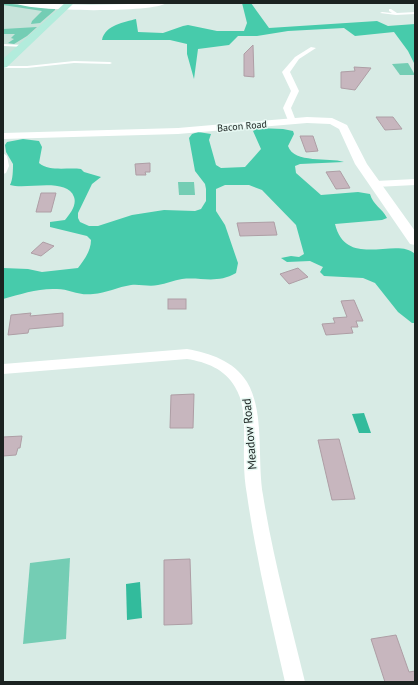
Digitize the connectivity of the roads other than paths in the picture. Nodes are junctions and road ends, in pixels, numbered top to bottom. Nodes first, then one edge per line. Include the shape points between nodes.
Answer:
1 (20, 3) edge
2 (162, 3) edge
3 (68, 5) edge
4 (390, 10) dead end
5 (415, 12) edge
6 (382, 13) dead end
7 (396, 14) junction
8 (3, 45) edge
9 (24, 46) junction
10 (313, 48) dead end
11 (110, 64) dead end
12 (3, 66) edge
13 (292, 121) junction
14 (3, 136) edge
15 (3, 156) edge
16 (3, 172) edge
17 (415, 182) edge
18 (376, 184) junction
19 (415, 241) edge
20 (3, 369) edge
21 (295, 682) edge

1 - 3 main road
2 - 3 main road via 117,7
3 - 9 main road
4 - 7 lane
5 - 7 lane
6 - 7 lane
8 - 9 lane
9 - 12 main road
10 - 13 street via 297,58 286,72 295,91 286,106 286,112
11 - 12 lane via 74,62 27,67
13 - 14 street, Bacon Road via 178,131
13 - 18 street, Bacon Road via 322,120 339,124 361,164
15 - 16 street
17 - 18 street
18 - 19 street, Bacon Road
20 - 21 street, Meadow Road via 187,354 217,363 234,373 249,401 252,474 265,552

